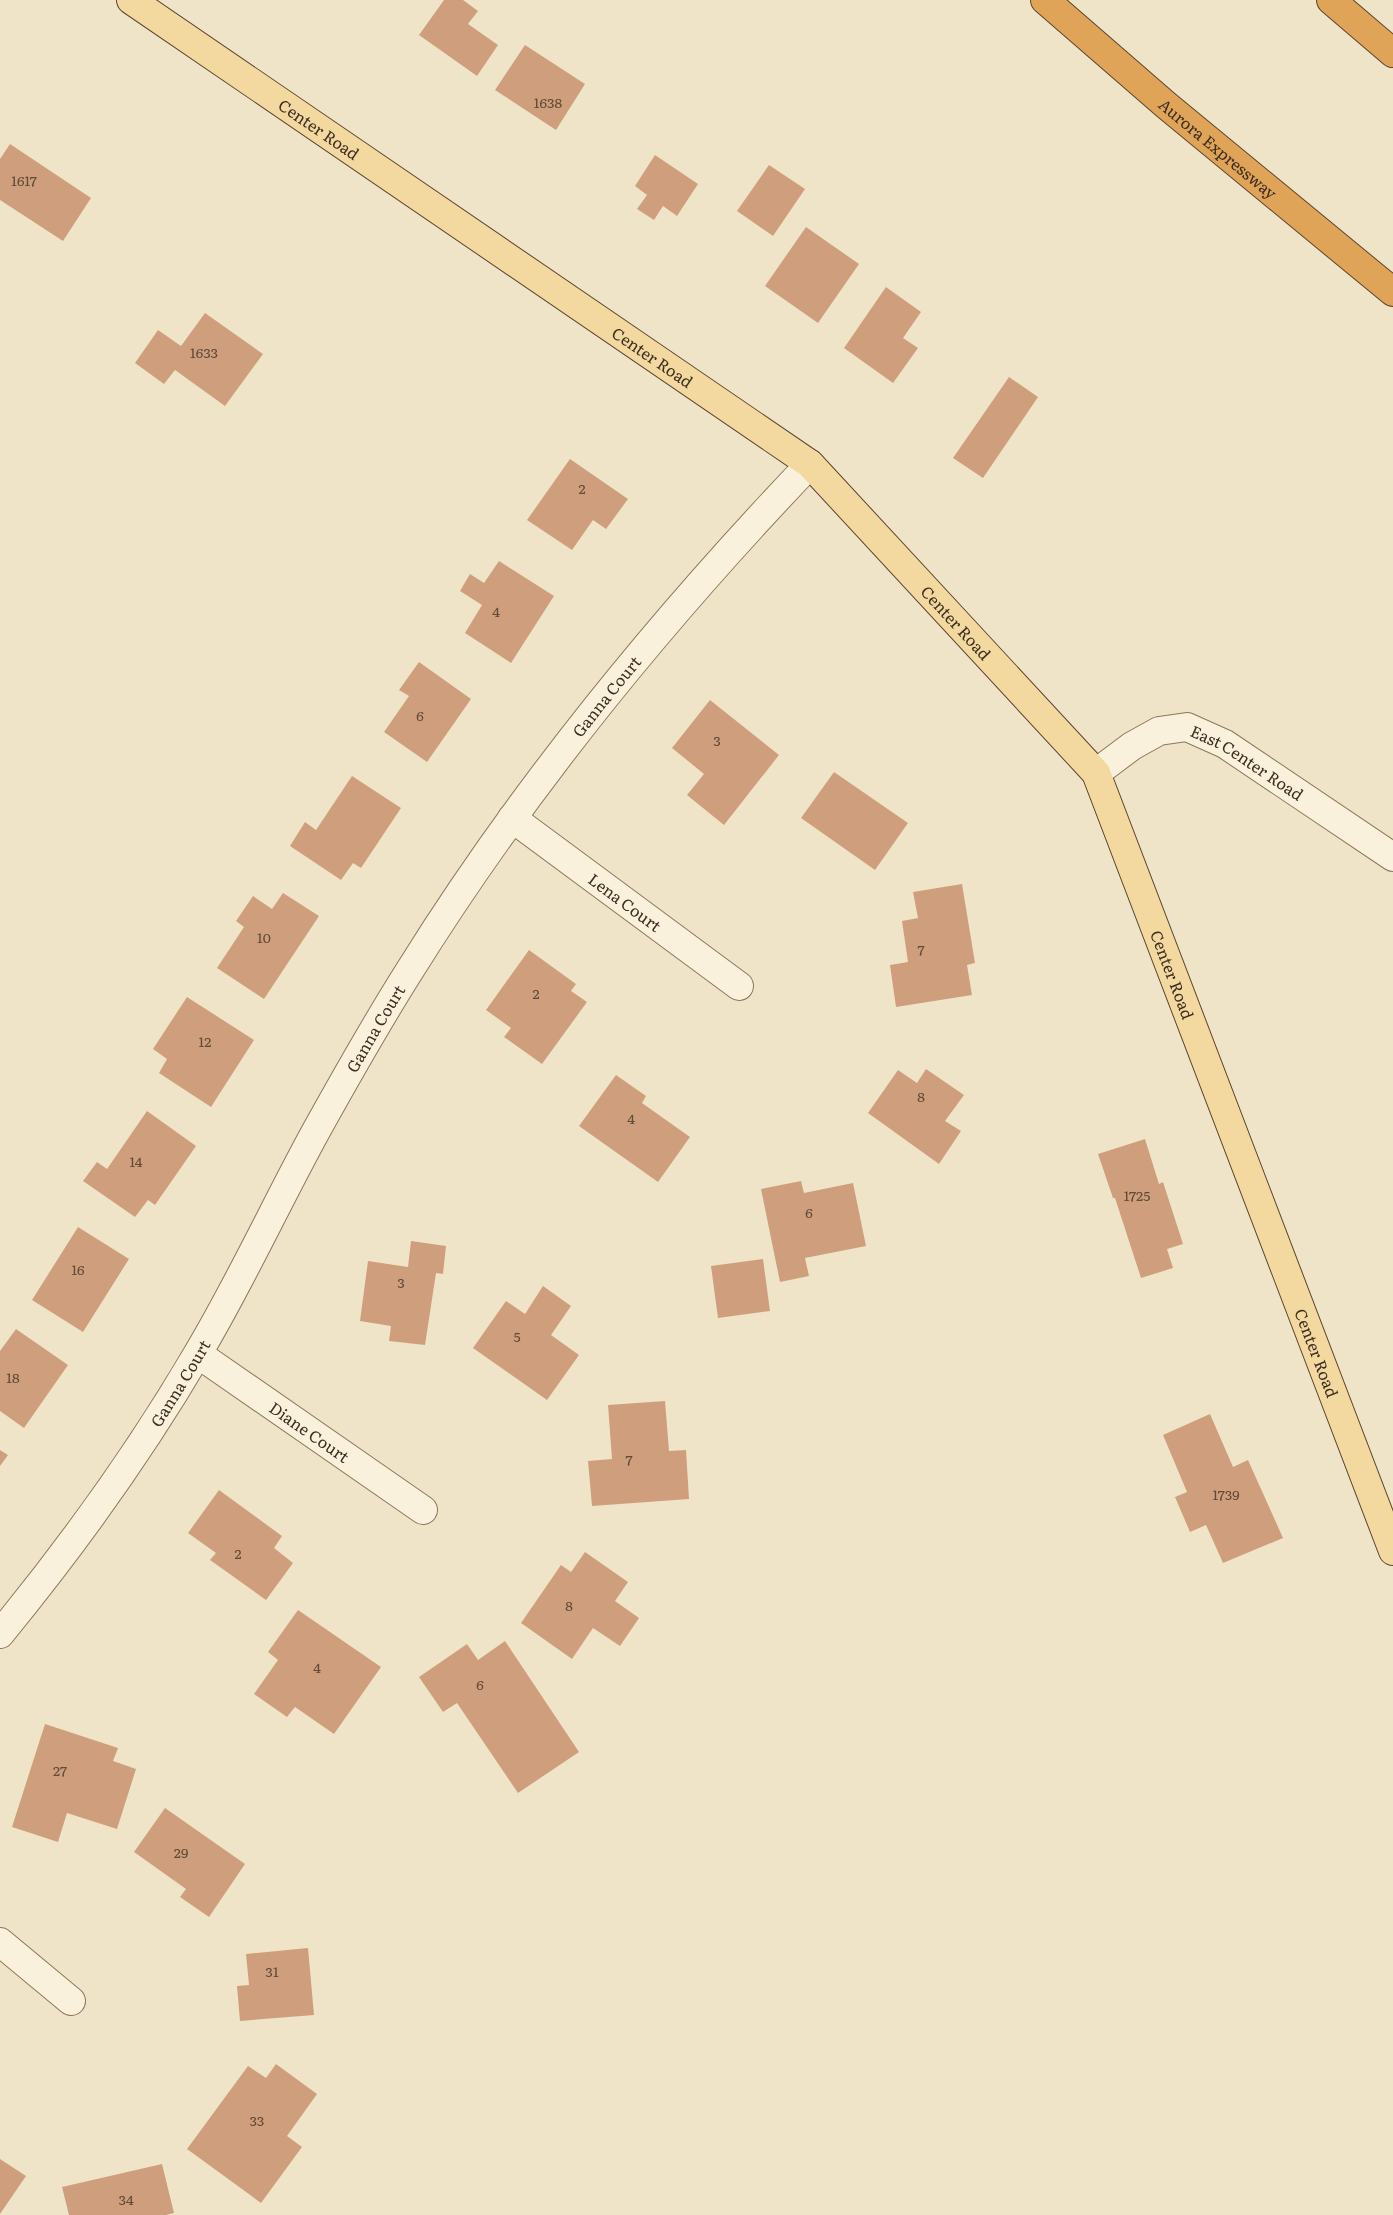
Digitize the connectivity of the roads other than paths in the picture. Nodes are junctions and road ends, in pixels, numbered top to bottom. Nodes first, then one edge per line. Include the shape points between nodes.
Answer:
1 (131, 0) edge
2 (1045, 0) edge
3 (1331, 0) edge
4 (1393, 53) edge
5 (1393, 292) edge
6 (810, 464) junction
7 (1096, 773) junction
8 (512, 818) junction
9 (1393, 857) edge
10 (740, 986) dead end
11 (198, 1354) junction
12 (423, 1510) dead end
13 (1393, 1551) edge
14 (0, 1634) edge
15 (0, 1942) edge
16 (71, 2001) dead end

1 - 6 main road, Center Road
2 - 5 highway, Aurora Expressway via 1166,105
3 - 4 highway
6 - 7 main road, Center Road
6 - 8 street, Ganna Court via 746,531 624,671
7 - 9 street, East Center Road via 1159,731 1187,727 1225,744
7 - 13 main road, Center Road
8 - 10 street, Lena Court
8 - 11 street, Ganna Court via 409,972 316,1131
11 - 12 street, Diane Court
11 - 14 street, Ganna Court via 126,1468
15 - 16 street

